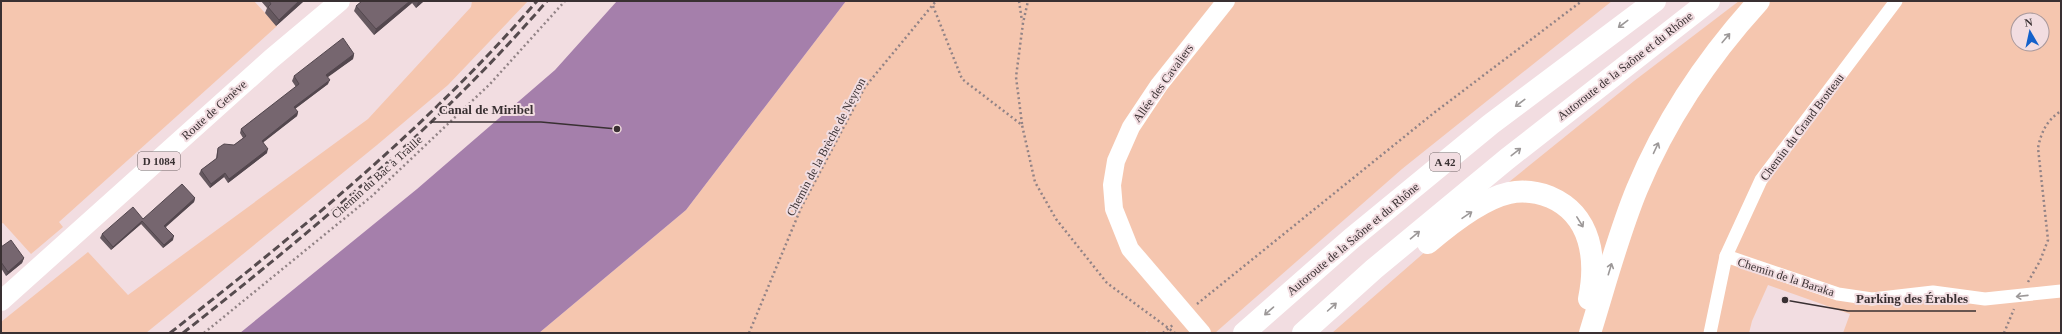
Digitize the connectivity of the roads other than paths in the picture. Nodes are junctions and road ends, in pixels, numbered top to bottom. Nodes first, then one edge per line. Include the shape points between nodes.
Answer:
1 (340, 1) edge
2 (1226, 1) edge
3 (1655, 1) edge
4 (1709, 1) edge
5 (1759, 1) edge
6 (1896, 1) edge
7 (1726, 256) junction
8 (1374, 269) junction
9 (2061, 291) edge
10 (1, 301) edge
11 (1202, 333) edge
12 (1244, 333) edge
13 (1303, 333) edge
14 (1580, 333) edge
15 (1590, 333) edge
16 (1710, 333) edge

1 - 10 main road, Route de Genève / D 1084 via 271,59
2 - 11 street, Allée des Cavaliers via 1159,86 1131,127 1116,161 1112,185 1114,209 1130,249
3 -> 12 highway, Autoroute de la Saône et du Rhône / A 42 via 1491,124
8 -> 4 highway, Autoroute de la Saône et du Rhône via 1507,159
15 -> 5 highway via 1621,232 1658,142 1698,77 1724,41
6 - 7 street, Chemin du Grand Brotteau via 1761,180
9 -> 7 street, Chemin de la Baraka via 1985,299 1933,292 1872,299 1838,294
7 - 16 street, Chemin du Grand Brotteau
13 -> 8 highway, Autoroute de la Saône et du Rhône
8 -> 14 highway via 1407,260 1442,231 1490,199 1528,191 1542,194 1557,200 1574,214 1583,225 1589,239 1593,273

